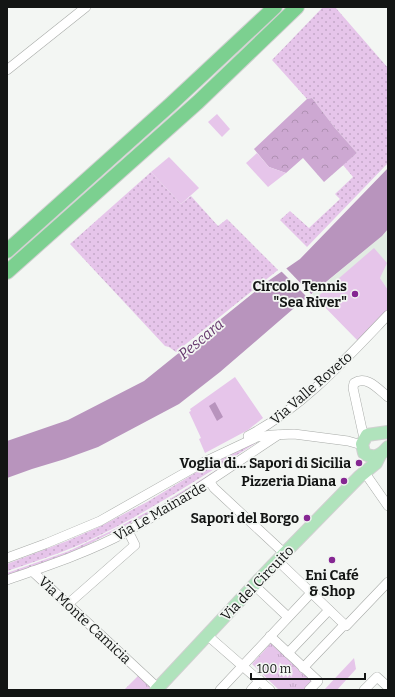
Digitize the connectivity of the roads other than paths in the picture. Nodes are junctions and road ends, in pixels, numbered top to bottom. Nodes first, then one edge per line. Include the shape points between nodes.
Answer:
1 (86, 7) edge
2 (266, 7) edge
3 (275, 7) edge
4 (289, 7) edge
5 (297, 7) edge
6 (7, 70) edge
7 (53, 216) junction
8 (7, 238) edge
9 (7, 251) edge
10 (7, 262) edge
11 (7, 272) edge
12 (388, 315) edge
13 (388, 397) edge
14 (388, 432) edge
15 (275, 434) junction
16 (364, 442) junction
17 (384, 451) edge
18 (204, 462) junction
19 (362, 475) junction
20 (210, 482) junction
21 (388, 506) edge
22 (128, 531) junction
23 (282, 557) junction
24 (7, 558) edge
25 (32, 571) junction
26 (7, 580) edge
27 (388, 582) edge
28 (254, 585) junction
29 (311, 593) junction
30 (68, 604) junction
31 (329, 610) junction
32 (288, 617) junction
33 (345, 625) junction
34 (207, 635) junction
35 (270, 636) junction
36 (288, 653) junction
37 (242, 666) junction
38 (303, 668) junction
39 (260, 680) junction
40 (386, 686) edge
41 (158, 689) edge
42 (220, 690) edge
43 (251, 690) edge
44 (270, 690) edge
45 (310, 690) edge
46 (364, 690) edge

1 - 6 street
2 - 8 highway via 111,148
3 - 7 highway
4 - 7 highway
5 - 11 highway via 198,102
7 - 9 highway
7 - 10 highway
12 - 18 street, Via Valle Roveto via 327,377 278,419 210,456
13 - 16 street via 366,380 354,383
14 - 16 main road
15 - 16 street
15 - 18 street, Via Valle Roveto via 253,439
15 - 20 street, Via Le Mainarde
16 - 17 main road via 372,456
16 - 19 main road
17 - 19 main road, Via del Circuito via 376,463
18 - 24 street, Via Valle Roveto via 100,521
19 - 21 street
19 - 23 main road, Via del Circuito
20 - 22 street, Via Le Mainarde
20 - 23 street
22 - 25 street, Via Le Mainarde
22 - 30 street via 135,545
23 - 28 main road, Via del Circuito
23 - 29 street
25 - 26 street, Via Monte Camicia
25 - 30 street, Via Monte Camicia
27 - 33 street
28 - 32 street
28 - 34 main road, Via del Circuito
29 - 31 street
29 - 32 street
30 - 41 street, Via Monte Camicia
31 - 33 street
31 - 36 street
32 - 35 street
33 - 38 street
34 - 37 street
34 - 41 main road, Via del Circuito
35 - 36 street
35 - 37 street
36 - 38 street
37 - 39 street
37 - 42 street
38 - 45 street via 318,681
39 - 43 street
39 - 44 street
40 - 46 street via 377,677

